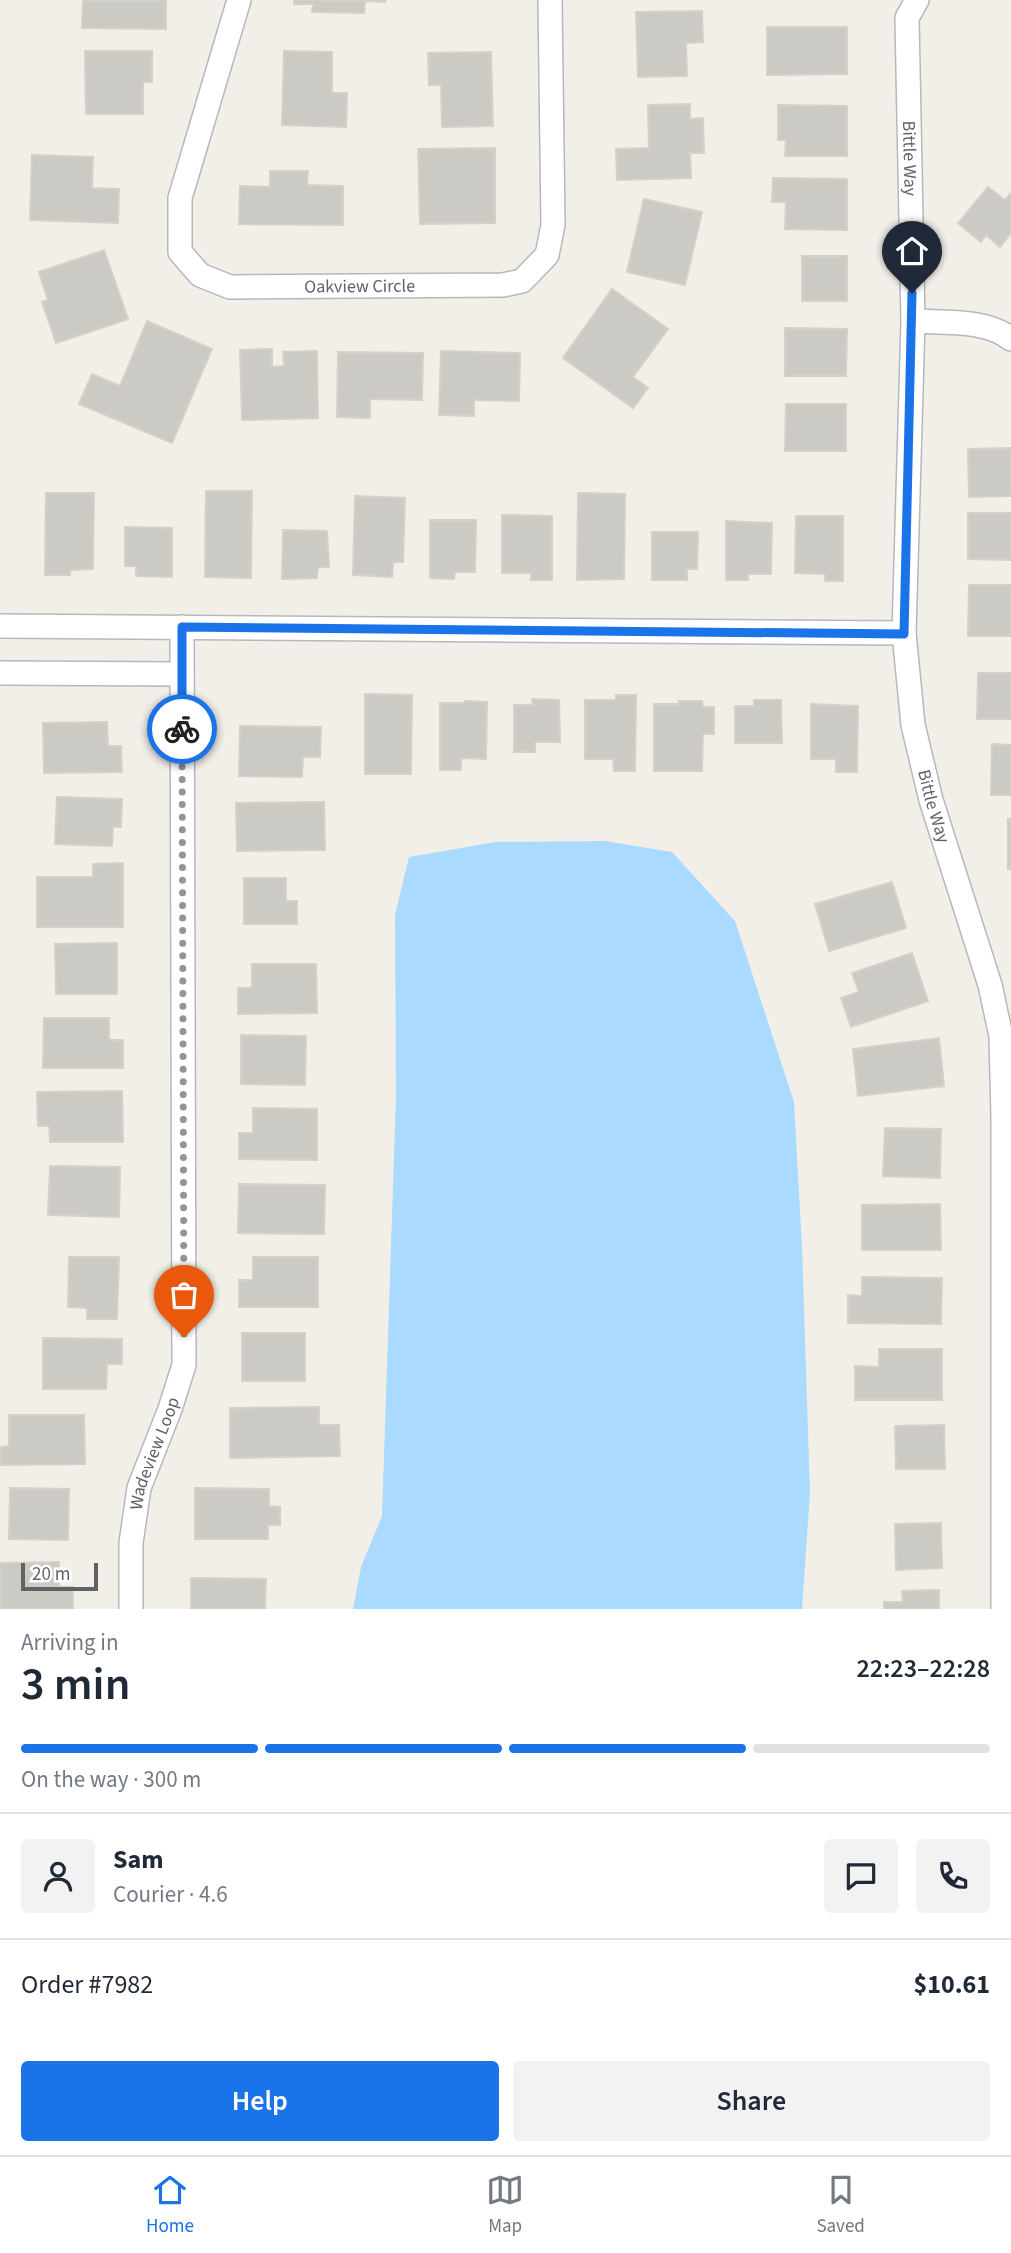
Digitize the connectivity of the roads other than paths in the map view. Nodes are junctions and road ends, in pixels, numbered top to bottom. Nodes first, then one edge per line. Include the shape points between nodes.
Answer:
1 (239, 0) edge
2 (550, 0) edge
3 (917, 0) edge
4 (913, 321) junction
5 (1011, 339) edge
6 (0, 625) edge
7 (182, 627) junction
8 (904, 634) junction
9 (0, 673) edge
10 (182, 674) junction
11 (131, 1609) edge
12 (1003, 1609) edge

1 - 2 street, Oakview Circle via 180,198 180,252 200,275 230,287 503,285 522,281 547,255 554,225
3 - 4 street, Bittle Way via 907,18
4 - 5 street via 970,324
4 - 8 street, Bittle Way
6 - 7 street
7 - 8 street
7 - 10 street, Wadeview Loop
8 - 12 street, Bittle Way via 913,724 931,800 990,985 1001,1036
9 - 10 street
10 - 11 street, Wadeview Loop via 184,1364 139,1488 131,1543

